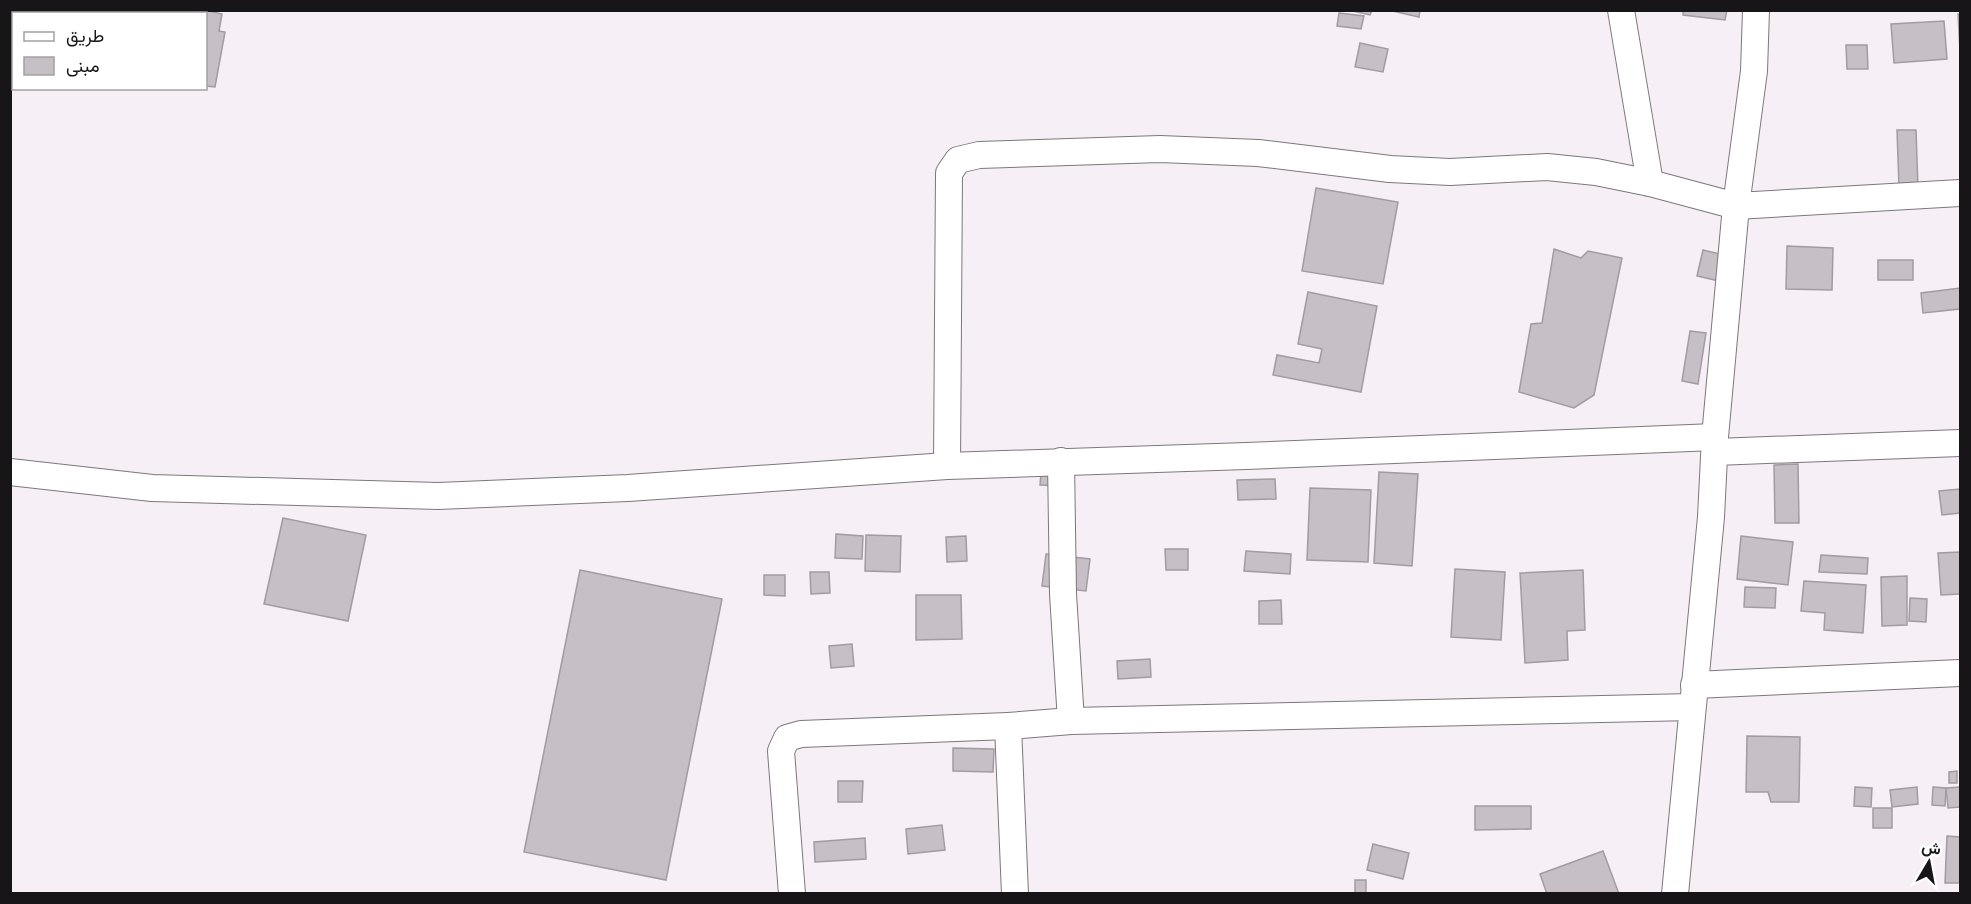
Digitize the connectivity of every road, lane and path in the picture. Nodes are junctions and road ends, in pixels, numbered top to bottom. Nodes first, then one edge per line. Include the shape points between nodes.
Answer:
1 (1621, 10) edge
2 (1756, 10) edge
3 (1650, 183) junction
4 (1960, 193) edge
5 (1736, 206) junction
6 (1960, 443) edge
7 (1715, 444) junction
8 (1061, 461) junction
9 (947, 466) junction
10 (10, 472) edge
11 (1960, 673) edge
12 (1693, 696) junction
13 (1071, 721) junction
14 (1008, 726) junction
15 (792, 894) edge
16 (1015, 894) edge
17 (1675, 894) edge

1 - 3 street
2 - 5 street via 1754,71
3 - 5 street
3 - 9 street via 1547,167 1450,172 1258,153 1160,149 979,155 958,160 949,173
4 - 5 street
5 - 7 street
6 - 7 street
7 - 8 street
7 - 12 street
8 - 9 street
8 - 13 street via 1063,594
9 - 10 street via 628,488 438,496 152,488
11 - 12 street
12 - 13 street
12 - 17 street
13 - 14 street
14 - 15 street via 801,734 787,738 782,751
14 - 16 street

